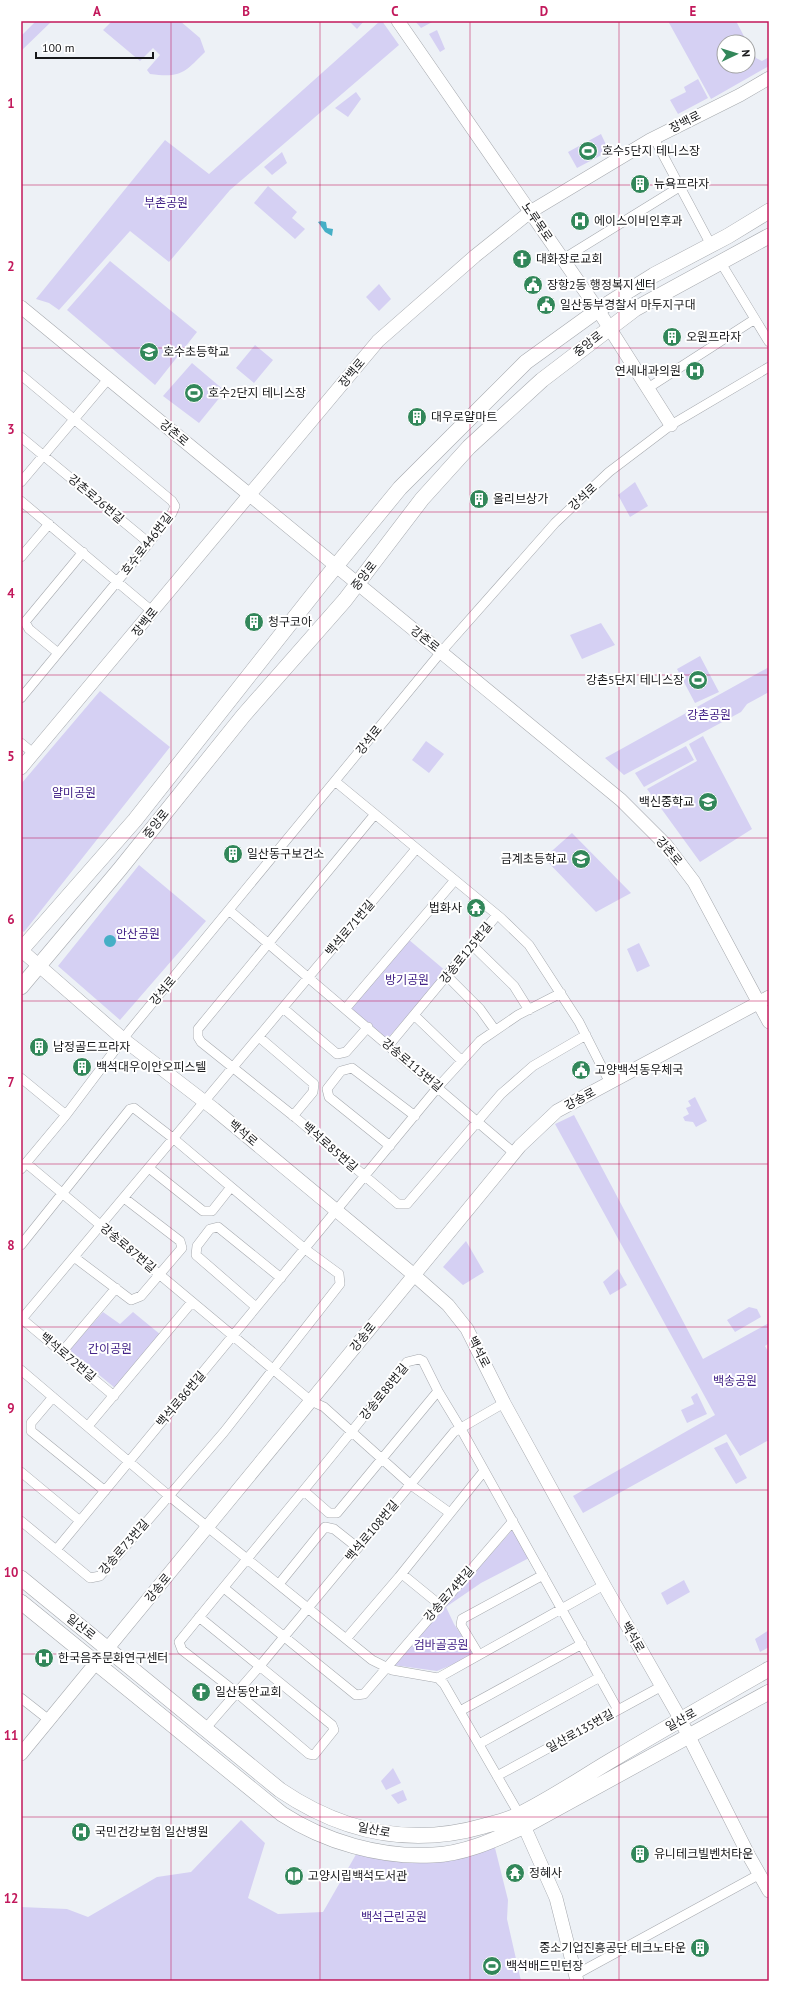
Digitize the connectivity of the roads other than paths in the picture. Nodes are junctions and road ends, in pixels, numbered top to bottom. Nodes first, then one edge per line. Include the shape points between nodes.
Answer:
1 (398, 21) edge
2 (769, 78) edge
3 (654, 138) junction
4 (681, 186) junction
5 (769, 211) edge
6 (530, 212) junction
7 (769, 236) edge
8 (711, 245) junction
9 (563, 259) junction
10 (721, 262) junction
11 (21, 307) edge
12 (598, 310) junction
13 (755, 319) junction
14 (610, 327) junction
15 (769, 342) edge
16 (769, 367) edge
17 (21, 375) edge
18 (109, 378) junction
19 (648, 388) junction
20 (74, 418) junction
21 (671, 425) junction
22 (21, 437) edge
23 (43, 455) junction
24 (21, 482) edge
25 (250, 496) junction
26 (21, 501) edge
27 (49, 524) junction
28 (148, 543) junction
29 (83, 552) junction
30 (21, 557) edge
31 (337, 565) junction
32 (117, 581) junction
33 (358, 583) junction
34 (153, 612) junction
35 (441, 652) junction
36 (58, 653) junction
37 (21, 698) edge
38 (21, 742) edge
39 (33, 753) junction
40 (21, 768) edge
41 (336, 782) junction
42 (375, 814) junction
43 (416, 848) junction
44 (455, 880) junction
45 (230, 910) junction
46 (497, 915) junction
47 (268, 944) junction
48 (472, 945) junction
49 (21, 950) edge
50 (39, 965) junction
51 (447, 976) junction
52 (308, 978) junction
53 (21, 987) edge
54 (561, 993) junction
55 (764, 1000) edge
56 (283, 1008) junction
57 (346, 1008) junction
58 (529, 1010) junction
59 (414, 1015) junction
60 (769, 1022) edge
61 (368, 1027) junction
62 (495, 1030) junction
63 (586, 1035) junction
64 (259, 1037) junction
65 (123, 1039) junction
66 (389, 1045) junction
67 (462, 1062) junction
68 (233, 1068) junction
69 (22, 1080) edge
70 (610, 1083) junction
71 (438, 1087) junction
72 (205, 1102) junction
73 (66, 1115) junction
74 (415, 1116) junction
75 (294, 1117) junction
76 (478, 1121) junction
77 (174, 1139) junction
78 (390, 1146) junction
79 (514, 1153) junction
80 (23, 1166) edge
81 (150, 1168) junction
82 (364, 1177) junction
83 (232, 1188) junction
84 (63, 1194) junction
85 (124, 1198) junction
86 (336, 1210) junction
87 (101, 1226) junction
88 (21, 1245) edge
89 (305, 1249) junction
90 (74, 1257) junction
91 (159, 1274) junction
92 (414, 1275) junction
93 (281, 1278) junction
94 (116, 1288) junction
95 (192, 1302) junction
96 (256, 1307) junction
97 (22, 1319) edge
98 (233, 1336) junction
99 (62, 1352) junction
100 (272, 1368) junction
101 (21, 1370) edge
102 (438, 1391) junction
103 (114, 1396) junction
104 (53, 1397) junction
105 (311, 1401) junction
106 (504, 1403) junction
107 (88, 1426) junction
108 (461, 1429) junction
109 (353, 1432) junction
110 (383, 1459) junction
111 (129, 1461) junction
112 (484, 1471) junction
113 (21, 1472) edge
114 (412, 1485) junction
115 (105, 1491) junction
116 (302, 1494) junction
117 (168, 1495) junction
118 (450, 1513) junction
119 (80, 1520) junction
120 (21, 1521) edge
121 (513, 1521) junction
122 (208, 1527) junction
123 (358, 1548) junction
124 (56, 1550) junction
125 (248, 1559) junction
126 (400, 1575) junction
127 (544, 1575) junction
128 (21, 1578) edge
129 (279, 1584) junction
130 (604, 1585) junction
131 (224, 1588) junction
132 (21, 1602) edge
133 (440, 1605) junction
134 (308, 1608) junction
135 (562, 1608) junction
136 (199, 1617) junction
137 (284, 1636) junction
138 (346, 1638) junction
139 (582, 1644) junction
140 (107, 1648) junction
141 (479, 1655) junction
142 (95, 1663) junction
143 (259, 1667) junction
144 (386, 1667) junction
145 (769, 1670) edge
146 (600, 1677) junction
147 (438, 1678) junction
148 (662, 1686) junction
149 (769, 1692) edge
150 (237, 1693) junction
151 (21, 1698) edge
152 (618, 1710) junction
153 (460, 1711) junction
154 (49, 1720) junction
155 (680, 1720) junction
156 (205, 1729) junction
157 (690, 1737) junction
158 (479, 1744) junction
159 (21, 1754) edge
160 (497, 1776) junction
161 (522, 1820) junction
162 (760, 1874) junction
163 (769, 1891) edge
164 (576, 1978) edge

1 - 6 main road, 노루목로
2 - 3 main road, 장백로
3 - 4 street
3 - 6 main road, 장백로
4 - 8 street
4 - 9 street
5 - 8 main road, 중앙로
6 - 9 main road, 노루목로
6 - 25 main road, 장백로 via 475,256 378,341
7 - 10 main road, 중앙로
8 - 12 main road, 중앙로 via 654,275
9 - 12 main road, 노루목로
10 - 13 street
10 - 14 main road, 중앙로 via 635,308
11 - 18 main road, 강촌로
12 - 14 main road, 노루목로
12 - 31 main road, 중앙로 via 526,362 400,488
13 - 15 street
13 - 19 street
14 - 19 main road, 노루목로
14 - 33 main road, 중앙로 via 542,380 469,446 422,499
16 - 21 street, 강석로
17 - 20 street
18 - 20 street
18 - 25 main road, 강촌로
19 - 21 main road, 노루목로
20 - 23 street
20 - 28 street, 호수로446번길 via 175,506
21 - 35 street, 강석로 via 610,472 555,523
22 - 23 street, 강촌로26번길
23 - 24 street
23 - 28 street, 강촌로26번길
25 - 31 main road, 강촌로
25 - 34 main road, 장백로
26 - 27 street, 호수로446번길
27 - 29 street, 호수로446번길
27 - 30 street
28 - 32 street, 호수로446번길
29 - 32 street, 호수로446번길
29 - 36 street via 25,622 29,629
31 - 33 main road, 강촌로
31 - 49 main road, 중앙로 via 135,820
32 - 34 street, 호수로446번길
32 - 36 street, 호수로446번길
33 - 35 main road, 강촌로
33 - 50 main road, 중앙로 via 243,716
34 - 39 main road, 장백로
35 - 41 street, 강석로
35 - 55 main road, 강촌로 via 621,800 666,845 694,882
36 - 37 street, 호수로446번길
38 - 39 street
39 - 40 main road, 장백로
41 - 42 street, 강송로125번길
41 - 45 street, 강석로
42 - 43 street, 강송로125번길
42 - 47 street
43 - 44 street, 강송로125번길
43 - 52 street, 백석로71번길
44 - 46 street, 강송로125번길
44 - 57 street
45 - 47 street, 강송로113번길
45 - 65 street, 강석로
46 - 48 street, 강송로125번길
46 - 54 street, 강송로125번길 via 529,945
47 - 52 street, 강송로113번길
47 - 68 street via 198,1029 201,1042
48 - 51 street, 강송로125번길
48 - 58 street via 514,986
49 - 50 main road, 백석로
50 - 53 main road, 중앙로
50 - 65 main road, 백석로
51 - 59 street, 강송로125번길
51 - 62 street via 480,1009
52 - 56 street, 백석로71번길
52 - 57 street, 강송로113번길
54 - 58 street, 백석로85번길
54 - 63 street, 강송로125번길
55 - 60 main road, 강촌로
55 - 70 main road, 강송로
56 - 61 street via 338,1054 346,1052
56 - 64 street, 백석로71번길
57 - 61 street, 강송로113번길
58 - 62 street, 백석로85번길
59 - 66 street, 강송로125번길
59 - 67 street
61 - 66 street, 강송로113번길
62 - 67 street, 백석로85번길 via 480,1041
63 - 70 street, 강송로125번길
63 - 76 street via 533,1066 500,1094
64 - 68 street, 백석로71번길
64 - 75 street via 314,1084 313,1092
65 - 72 main road, 백석로
65 - 73 street, 강석로
66 - 71 street, 강송로113번길
67 - 71 street, 백석로85번길
68 - 72 street, 백석로71번길
68 - 75 street
69 - 73 street
70 - 79 main road, 강송로 via 557,1111
71 - 74 street, 백석로85번길
71 - 76 street, 강송로113번길
72 - 77 street, 백석로72번길
72 - 86 main road, 백석로
73 - 80 street, 강석로
74 - 78 street, 백석로85번길
74 - 78 street via 352,1068 341,1070 327,1089 329,1097
75 - 82 street, 백석로85번길
76 - 79 street, 강송로113번길
76 - 82 street via 407,1204 398,1204
77 - 81 street, 백석로72번길
77 - 83 street
77 - 84 street via 134,1108 130,1109
78 - 82 street, 백석로85번길
79 - 92 main road, 강송로
80 - 84 street, 강송로87번길
81 - 83 street via 203,1211 212,1211
81 - 85 street, 백석로72번길
82 - 86 street, 백석로85번길
83 - 89 street
84 - 87 street, 강송로87번길
84 - 88 street
85 - 87 street, 백석로72번길
85 - 91 street via 180,1240 182,1248
86 - 89 street, 백석로86번길
86 - 92 main road, 백석로
87 - 90 street, 백석로72번길
87 - 91 street, 강송로87번길
89 - 93 street, 백석로86번길
89 - 100 street via 339,1274 340,1284
90 - 94 street
90 - 97 street, 백석로72번길
91 - 94 street via 141,1296 131,1300
91 - 95 street, 강송로87번길
92 - 105 main road, 강송로
92 - 106 main road, 백석로 via 448,1305 467,1329
93 - 96 street, 백석로86번길
93 - 96 street via 218,1227 210,1229 197,1246 196,1255
94 - 99 street
95 - 98 street, 강송로87번길
95 - 103 street
96 - 98 street, 백석로86번길
97 - 99 street, 백석로72번길
98 - 100 street, 강송로87번길
98 - 111 street, 백석로86번길
99 - 103 street, 백석로72번길
100 - 105 street, 강송로87번길
100 - 117 street, 강송로73번길 via 224,1432
101 - 104 street
102 - 108 street
102 - 109 street, 강송로88번길 via 423,1361 419,1359 407,1362
102 - 110 street
103 - 107 street
104 - 107 street
104 - 115 street via 30,1423 31,1431
105 - 109 street, 강송로88번길 via 324,1407
105 - 122 main road, 강송로
106 - 108 street, 백석로108번길
106 - 130 main road, 백석로
107 - 111 street
108 - 112 street
108 - 114 street, 백석로108번길 via 454,1432
109 - 110 street, 강송로88번길
109 - 116 street, 강송로88번길
110 - 114 street, 강송로88번길
110 - 116 street via 337,1513 329,1513
111 - 115 street, 백석로86번길
111 - 117 street
112 - 118 street
112 - 121 street
113 - 119 street
114 - 118 street, 강송로88번길
114 - 123 street, 백석로108번길
115 - 119 street, 백석로86번길
116 - 125 street
117 - 122 street
117 - 124 street, 강송로73번길 via 100,1576 90,1578
118 - 126 street
119 - 124 street, 백석로86번길
120 - 124 street
121 - 127 street
121 - 133 street, 강송로74번길
122 - 125 street
122 - 140 main road, 강송로
123 - 129 street via 334,1529 325,1527
123 - 134 street, 백석로108번길
125 - 129 street
125 - 131 street
126 - 133 street
126 - 138 street
127 - 135 street
127 - 141 street via 462,1619 461,1625
128 - 140 main road, 일산로
129 - 134 street
130 - 135 street
130 - 148 main road, 백석로
131 - 136 street
131 - 137 street
132 - 142 main road, 일산로
133 - 144 street, 강송로74번길
134 - 137 street, 백석로108번길
134 - 138 street
135 - 139 street
135 - 141 street
136 - 143 street
136 - 150 street via 179,1642 179,1646
137 - 143 street, 백석로108번길
137 - 144 street, 강송로74번길 via 356,1695 364,1694
138 - 144 street via 372,1660
139 - 146 street
139 - 153 street
140 - 142 main road, 강송로
140 - 156 main road, 일산로
141 - 147 street
142 - 154 main road, 강송로
142 - 161 main road, 일산로 via 282,1814 305,1827 349,1845 403,1854 433,1855 458,1851 489,1841
143 - 150 street, 백석로108번길
143 - 150 street via 332,1725 334,1730 314,1755 309,1754
144 - 147 street
145 - 155 main road, 일산로
146 - 152 street
146 - 158 street
147 - 153 street
148 - 152 street, 일산로135번길
148 - 155 main road, 백석로
149 - 157 main road, 일산로
150 - 156 street, 백석로108번길
151 - 154 street
152 - 160 street, 일산로135번길
153 - 158 street
154 - 159 main road, 강송로
155 - 157 main road, 백석로
155 - 161 main road, 일산로
156 - 161 main road, 일산로 via 294,1799 327,1817 364,1830 414,1836 444,1834
157 - 161 main road, 일산로
157 - 162 main road, 백석로
158 - 160 street
160 - 161 street
161 - 164 main road via 556,1898
162 - 163 main road, 백석로
162 - 164 street

